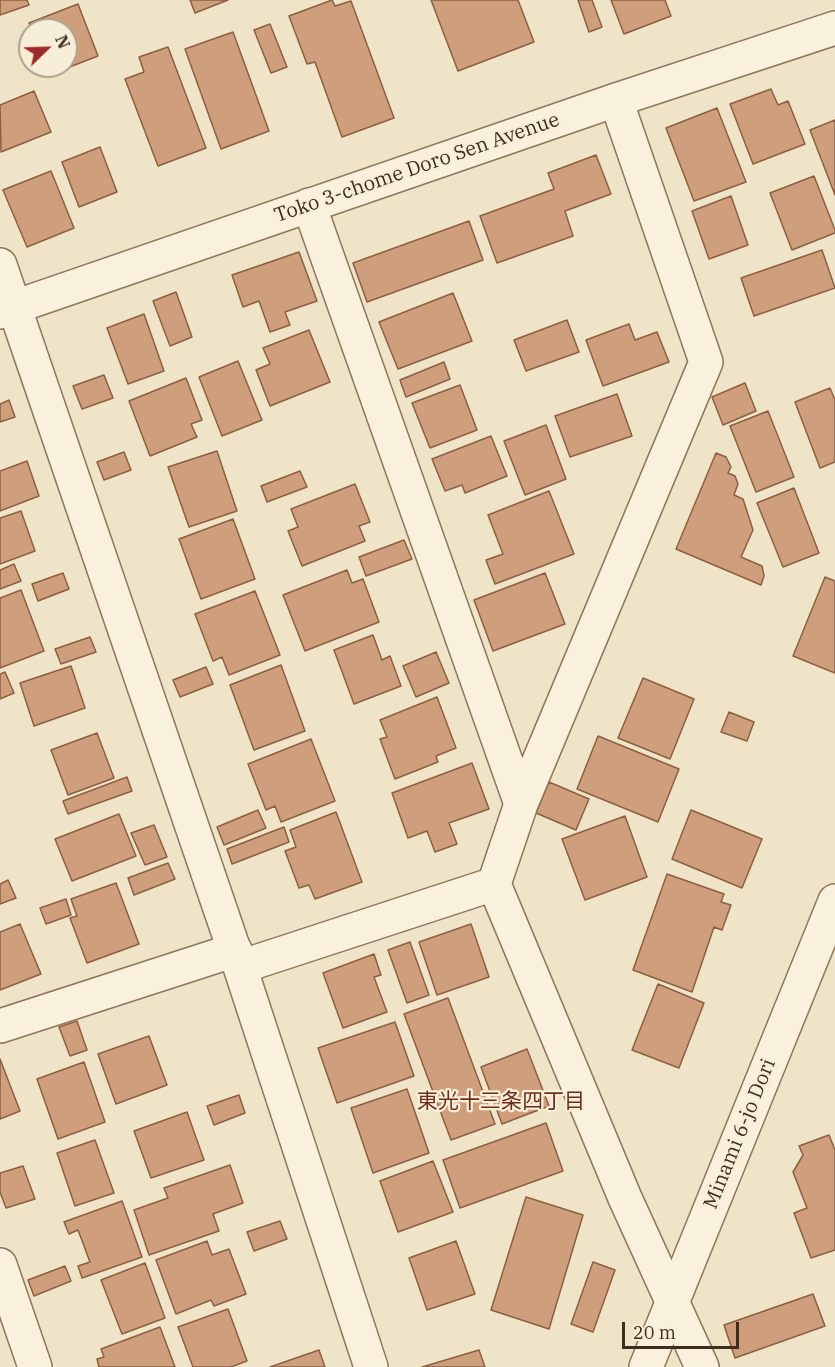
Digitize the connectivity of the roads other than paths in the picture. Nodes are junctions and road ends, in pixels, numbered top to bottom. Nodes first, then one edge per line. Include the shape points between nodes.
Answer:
1 (835, 28) edge
2 (616, 99) junction
3 (309, 205) junction
4 (0, 265) edge
5 (7, 310) edge
6 (521, 804) junction
7 (494, 884) junction
8 (835, 901) edge
9 (237, 959) junction
10 (0, 1026) edge
11 (0, 1265) edge
12 (672, 1302) junction
13 (34, 1367) edge
14 (371, 1367) edge
15 (646, 1367) edge
16 (702, 1367) edge

1 - 2 street, Toko 3-chome Doro Sen Avenue
2 - 3 street, Toko 3-chome Doro Sen Avenue
2 - 6 street via 706,362
3 - 5 street, Toko 3-chome Doro Sen Avenue
3 - 6 street
4 - 5 street
5 - 9 street
6 - 7 street
7 - 9 street
7 - 12 street
8 - 12 street, Minami 6-jo Dori
9 - 10 street
9 - 14 street
11 - 13 street
12 - 15 street, Minami 6-jo Dori
12 - 16 street

